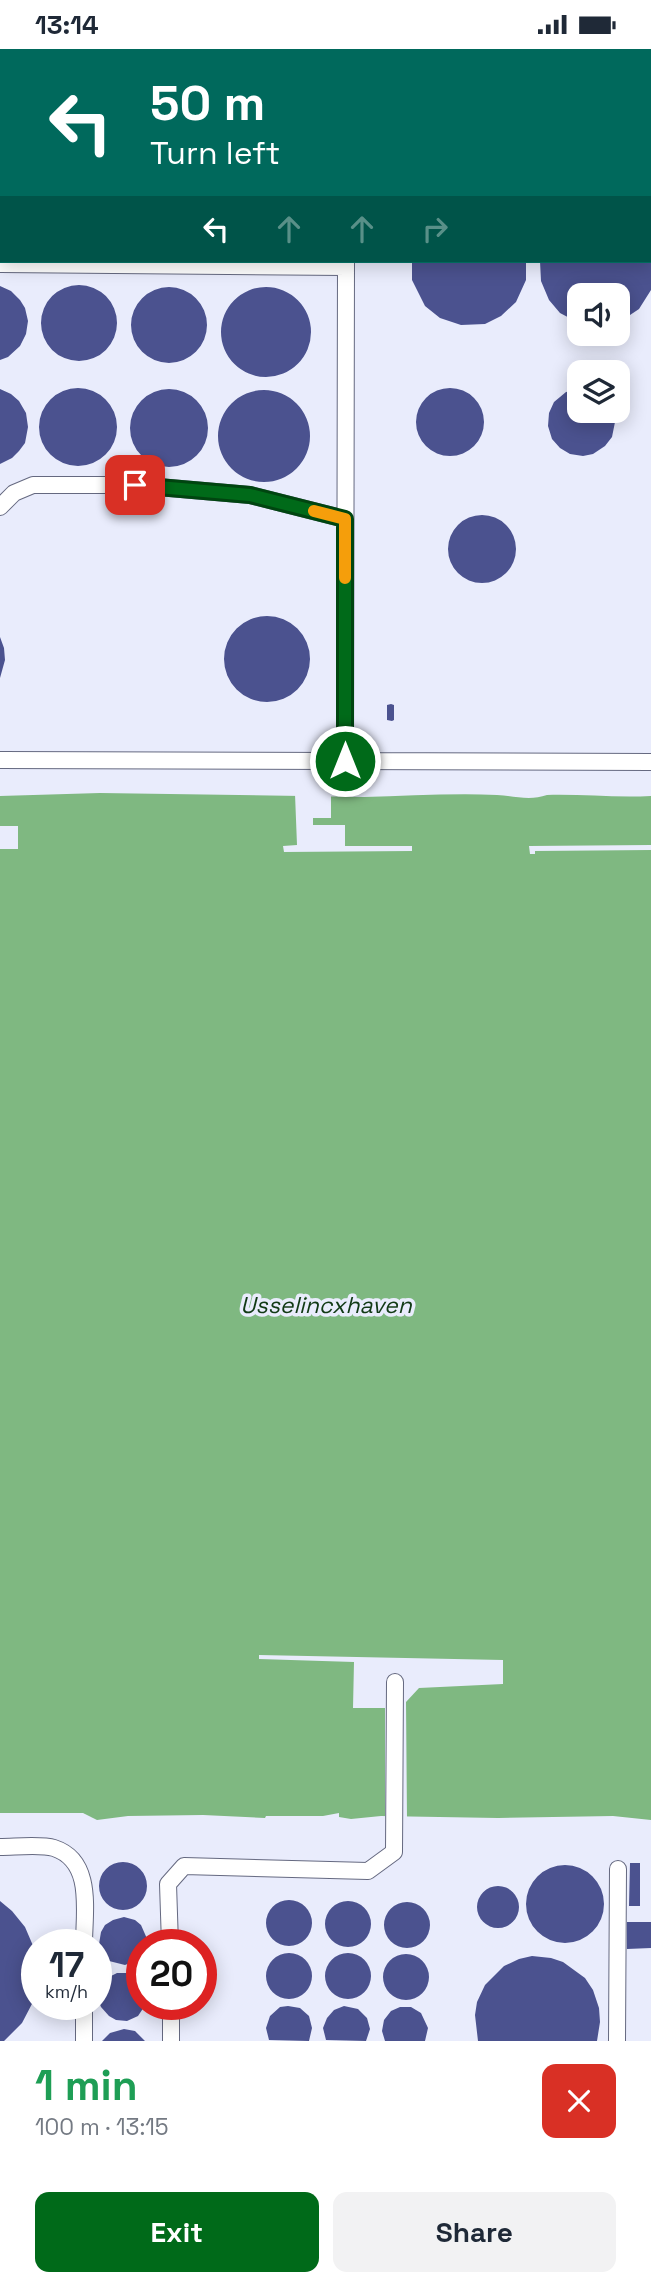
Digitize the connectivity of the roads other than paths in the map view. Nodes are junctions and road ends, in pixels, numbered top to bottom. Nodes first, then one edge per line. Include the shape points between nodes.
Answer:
1 (0, 264) edge
2 (346, 264) edge
3 (0, 507) edge
4 (345, 519) junction
5 (0, 760) edge
6 (345, 761) junction
7 (651, 762) edge
8 (395, 1682) dead end
9 (0, 1847) edge
10 (618, 1869) dead end
11 (84, 1929) edge
12 (170, 1929) edge
13 (84, 2020) edge
14 (171, 2020) edge
15 (84, 2041) edge
16 (172, 2041) edge
17 (617, 2041) edge

1 - 2 lane
2 - 4 lane
3 - 4 lane via 14,493 33,485 135,485 250,495
4 - 6 lane
5 - 6 lane
6 - 7 lane
8 - 12 lane via 394,1852 368,1871 184,1866 168,1884
9 - 11 lane via 53,1847 66,1854 81,1871
10 - 17 lane
13 - 15 lane
14 - 16 lane

